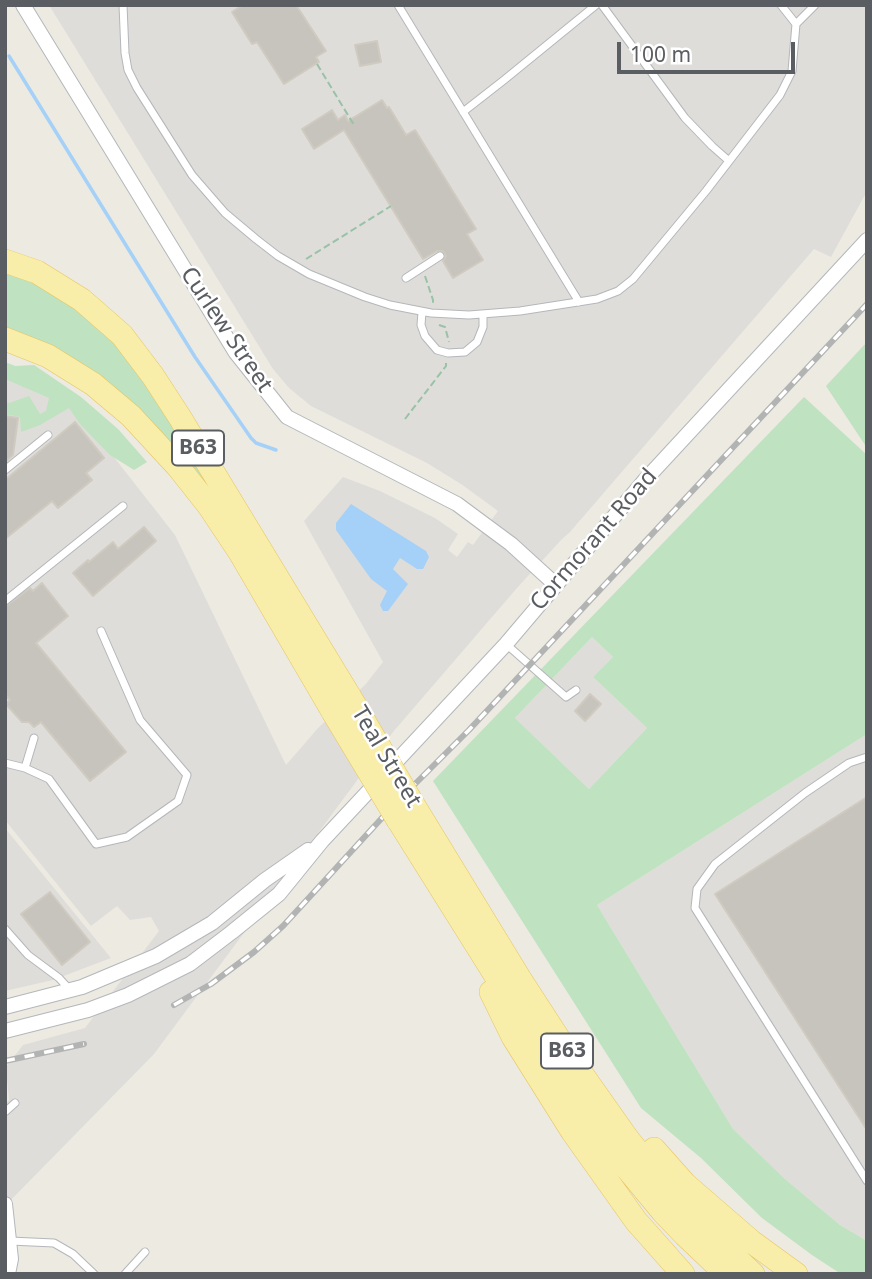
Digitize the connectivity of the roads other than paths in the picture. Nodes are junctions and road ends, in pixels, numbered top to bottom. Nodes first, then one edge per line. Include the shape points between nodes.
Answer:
1 (123, 5) edge
2 (398, 5) edge
3 (596, 5) edge
4 (602, 5) edge
5 (781, 5) edge
6 (815, 5) edge
7 (25, 6) edge
8 (796, 24) junction
9 (463, 111) junction
10 (729, 161) junction
11 (867, 240) edge
12 (440, 256) dead end
13 (5, 261) edge
14 (407, 278) dead end
15 (579, 302) junction
16 (422, 312) junction
17 (484, 314) junction
18 (5, 339) edge
19 (48, 435) dead end
20 (5, 470) edge
21 (124, 506) dead end
22 (556, 585) junction
23 (5, 601) edge
24 (100, 631) dead end
25 (506, 644) junction
26 (576, 690) dead end
27 (342, 705) junction
28 (34, 738) dead end
29 (867, 757) edge
30 (5, 763) edge
31 (24, 768) junction
32 (406, 812) junction
33 (322, 841) junction
34 (442, 891) junction
35 (5, 929) edge
36 (520, 979) junction
37 (70, 990) junction
38 (5, 1007) edge
39 (5, 1031) edge
40 (15, 1102) dead end
41 (5, 1112) edge
42 (867, 1181) edge
43 (5, 1205) edge
44 (9, 1241) junction
45 (145, 1252) dead end
46 (8, 1274) edge
47 (94, 1274) edge
48 (125, 1274) edge
49 (683, 1274) edge
50 (726, 1274) edge
51 (753, 1274) edge
52 (796, 1274) edge

1 - 16 lane via 128,70 192,175 225,213 263,245 309,274 365,297
2 - 9 lane
3 - 9 lane
4 - 10 lane via 685,118
5 - 8 lane
6 - 8 lane
7 - 22 street, Curlew Street via 236,353 287,417 457,504
8 - 10 lane via 792,71 780,95
9 - 15 lane
10 - 15 lane via 633,279 618,291
11 - 22 street, Cormorant Road via 645,480
12 - 14 lane
13 - 27 main road, Teal Street / B63 via 37,272 71,293 122,335 179,416
15 - 17 lane
16 - 17 lane
16 - 17 lane via 425,336 437,350 448,353 465,352 477,342
18 - 27 main road, Teal Street / B63 via 48,356 93,384 170,458 209,506
19 - 20 lane
21 - 23 lane
22 - 25 street, Cormorant Road
24 - 31 lane via 140,720 187,775 178,802 127,837 96,844 49,779
25 - 26 lane via 566,697
25 - 33 street, Cormorant Road
27 - 32 main road, Teal Street / B63, bridge
28 - 31 lane
29 - 42 lane via 849,763 805,793 715,864 697,889 695,908
30 - 31 lane
32 - 34 main road, Teal Street / B63
32 - 36 main road, Teal Street / B63
33 - 37 street, Cormorant Road via 212,923 156,956
33 - 39 street, Cormorant Road via 279,894 190,964 89,1010
34 - 49 main road via 520,1049 636,1221
34 - 50 main road, Teal Street / B63 via 601,1137 670,1220
35 - 37 lane
36 - 51 main road, Teal Street / B63 via 627,1138 681,1206
36 - 52 main road via 616,1107 685,1184
37 - 38 street, Cormorant Road
40 - 41 lane
43 - 44 street
44 - 46 street
44 - 47 lane via 54,1243
45 - 48 lane

